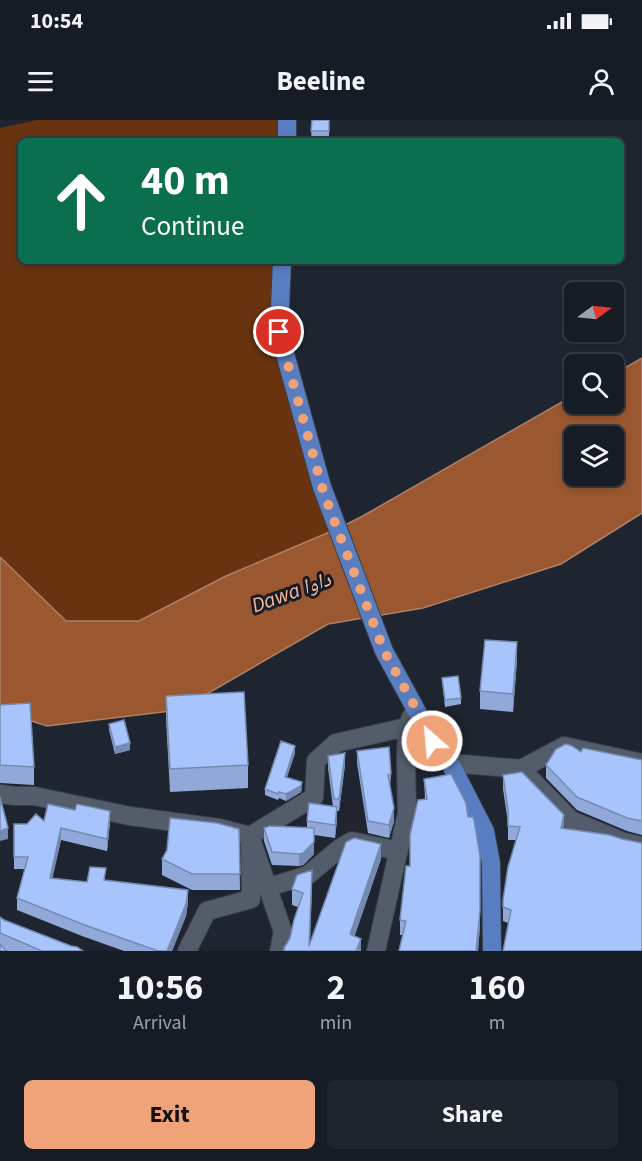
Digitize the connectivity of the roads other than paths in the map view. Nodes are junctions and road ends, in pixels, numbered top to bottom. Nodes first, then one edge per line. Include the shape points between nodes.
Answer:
1 (287, 120) edge
2 (287, 138) edge
3 (282, 264) edge
4 (414, 705) junction
5 (407, 726) junction
6 (450, 763) junction
7 (642, 763) edge
8 (521, 769) junction
9 (0, 794) edge
10 (250, 836) junction
11 (642, 846) edge
12 (398, 850) junction
13 (269, 887) junction
14 (187, 951) edge
15 (279, 951) edge
16 (376, 951) edge
17 (492, 951) edge

1 - 2 main road
3 - 4 main road via 279,332 322,487 384,651
4 - 5 street
4 - 6 main road via 432,741
5 - 10 street via 336,743 315,761 314,797
5 - 12 street via 407,813
6 - 8 street
6 - 17 main road via 485,831 491,863
7 - 8 street via 564,746
8 - 11 street via 571,820
9 - 10 street via 34,796
10 - 13 street
10 - 14 street via 251,899 207,911
12 - 13 street via 352,841 308,875
12 - 16 street
13 - 15 street via 283,932

